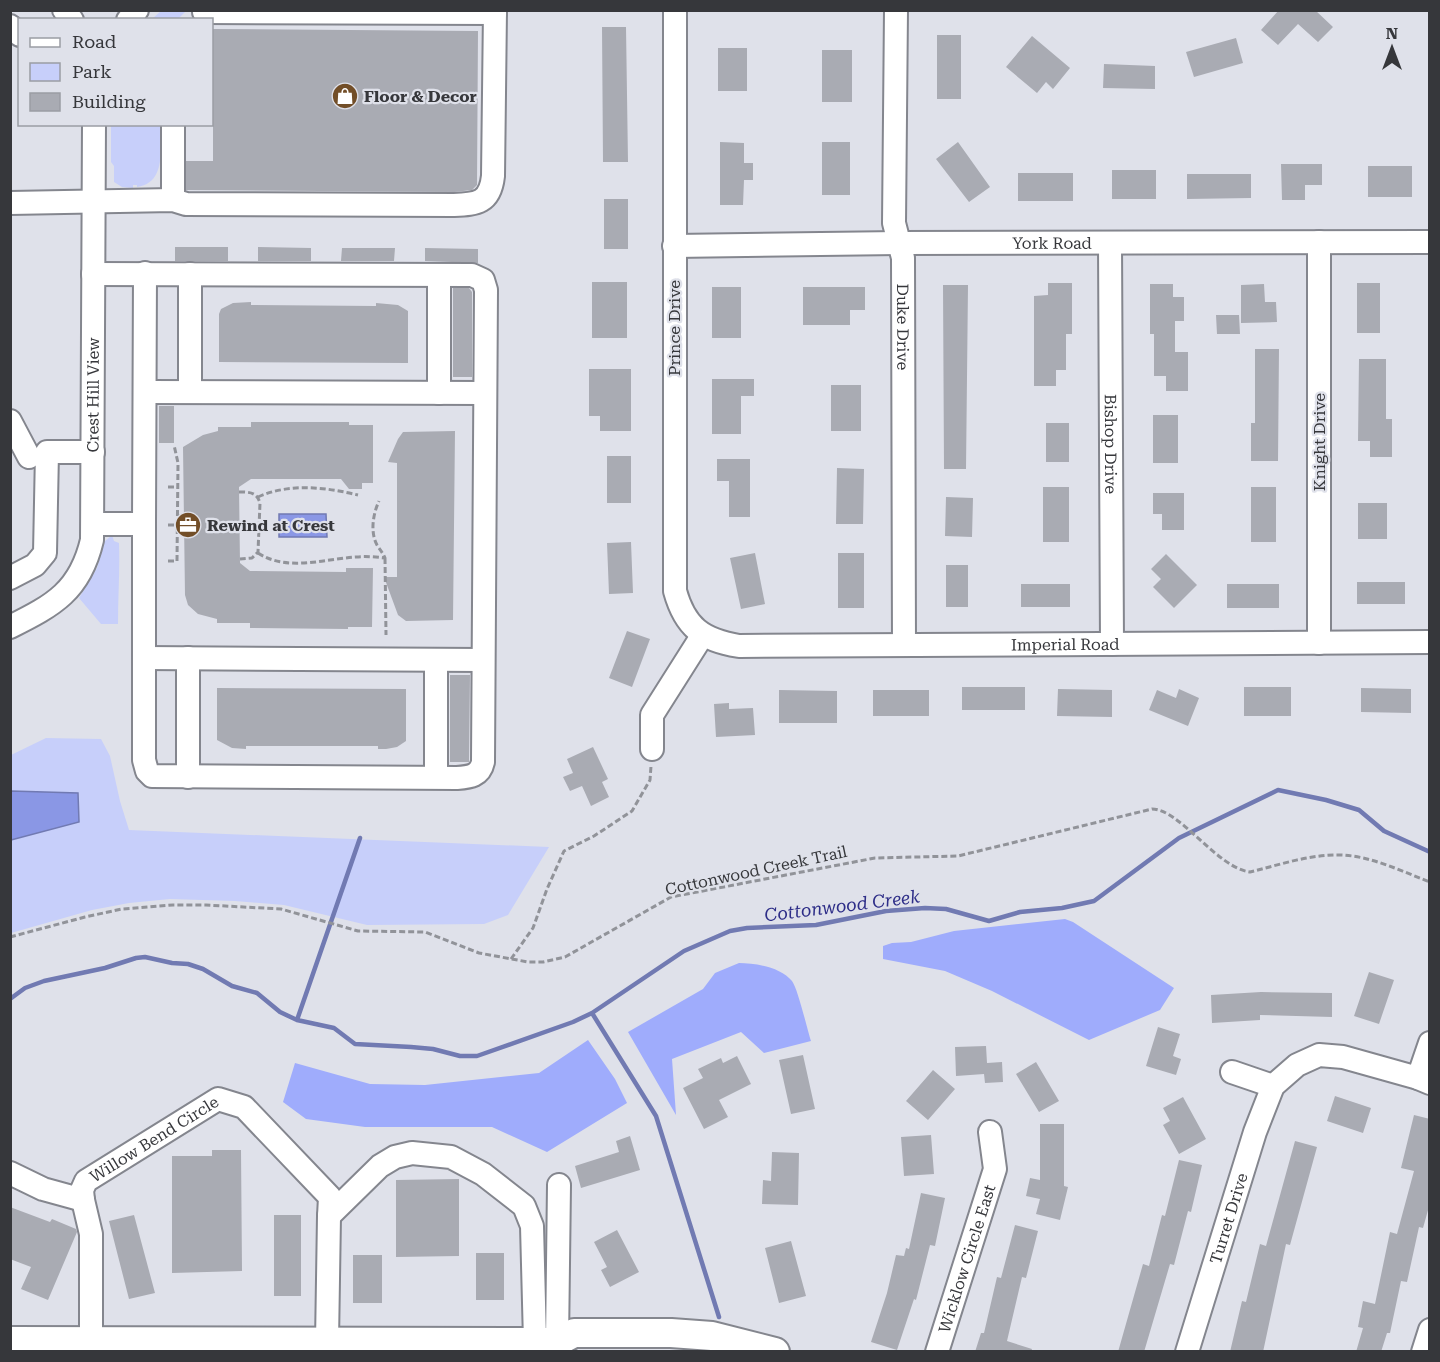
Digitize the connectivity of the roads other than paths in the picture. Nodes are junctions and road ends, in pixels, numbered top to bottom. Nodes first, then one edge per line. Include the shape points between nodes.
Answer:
1 (675, 10) edge
2 (896, 10) edge
3 (272, 11) edge
4 (495, 12) edge
5 (202, 14) edge
6 (94, 126) edge
7 (173, 126) edge
8 (173, 200) junction
9 (10, 203) edge
10 (93, 203) junction
11 (1319, 242) junction
12 (1430, 242) edge
13 (899, 243) junction
14 (1110, 243) junction
15 (674, 246) junction
16 (146, 273) junction
17 (93, 274) junction
18 (190, 274) junction
19 (439, 275) junction
20 (146, 392) junction
21 (190, 392) junction
22 (439, 393) junction
23 (484, 393) junction
24 (10, 421) edge
25 (93, 452) junction
26 (29, 458) dead end
27 (93, 524) junction
28 (144, 524) junction
29 (10, 578) edge
30 (10, 627) edge
31 (702, 636) junction
32 (1430, 642) edge
33 (1319, 643) junction
34 (904, 644) junction
35 (1112, 644) junction
36 (144, 658) junction
37 (188, 658) junction
38 (436, 660) junction
39 (483, 660) junction
40 (652, 749) road end
41 (188, 777) junction
42 (436, 777) junction
43 (1430, 1043) edge
44 (1232, 1072) dead end
45 (1424, 1080) edge
46 (1273, 1086) junction
47 (990, 1132) dead end
48 (10, 1173) edge
49 (560, 1185) dead end
50 (83, 1200) junction
51 (329, 1216) junction
52 (1430, 1330) edge
53 (10, 1341) edge
54 (91, 1341) junction
55 (327, 1342) junction
56 (709, 1344) edge
57 (554, 1345) edge
58 (217, 1347) edge
59 (439, 1347) edge
60 (775, 1352) edge
61 (937, 1352) edge
62 (1187, 1352) edge
63 (1423, 1352) edge

1 - 15 street, Prince Drive
2 - 13 street, Duke Drive via 894,223
3 - 4 street
3 - 5 street
4 - 8 street via 493,176 488,194 481,201 454,205 186,204
6 - 10 street, Crest Hill View
7 - 8 street
8 - 10 street
9 - 10 street
10 - 17 street, Crest Hill View
11 - 12 street, York Road
11 - 14 street, York Road
11 - 33 street, Knight Drive
13 - 14 street, York Road
13 - 15 street, York Road
13 - 34 street, Duke Drive via 903,258
14 - 35 street, Bishop Drive
15 - 31 street, Prince Drive via 675,591 687,621
16 - 17 street
16 - 18 street
16 - 20 street
17 - 25 street, Crest Hill View
18 - 19 street
18 - 21 street
19 - 22 street
19 - 23 street via 476,275 485,284
20 - 21 street
20 - 28 street
21 - 22 street
22 - 23 street
23 - 39 street
24 - 26 street
25 - 27 street, Crest Hill View
25 - 29 street via 47,452 45,553 35,565
27 - 28 street
27 - 30 street, Crest Hill View via 87,558 68,590 46,609
28 - 36 street
31 - 34 street, Imperial Road via 738,646
31 - 40 street via 652,715
32 - 33 street, Imperial Road
33 - 35 street, Imperial Road
34 - 35 street, Imperial Road
36 - 37 street
36 - 41 street via 145,767 155,777
37 - 38 street
37 - 41 street
38 - 39 street
38 - 42 street
39 - 42 street via 483,765 473,776
41 - 42 street
43 - 45 street
44 - 46 street
45 - 46 street, Turret Drive via 1319,1055 1297,1065
46 - 62 street, Turret Drive
47 - 61 street, Wicklow Circle East via 995,1170
48 - 50 street, Willow Bend Circle via 42,1190
49 - 57 street
50 - 51 street, Willow Bend Circle via 86,1181 218,1099 243,1107 330,1197
50 - 54 street, Willow Bend Circle via 91,1234
51 - 55 street, Willow Bend Circle
51 - 57 street via 380,1166 395,1157 412,1153 451,1157 483,1174 524,1206 532,1226
52 - 63 street
53 - 54 main road
54 - 58 main road
55 - 58 main road
55 - 59 main road
56 - 57 main road via 671,1333 574,1333
56 - 60 main road
57 - 59 main road

